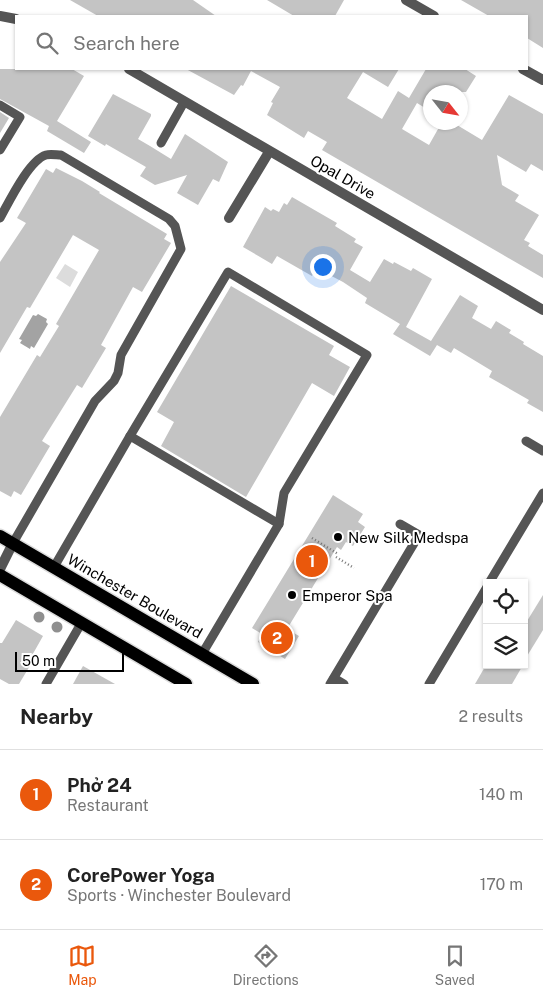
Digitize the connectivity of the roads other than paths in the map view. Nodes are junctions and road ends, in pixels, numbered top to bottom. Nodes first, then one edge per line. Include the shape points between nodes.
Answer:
1 (406, 0) edge
2 (432, 15) edge
3 (0, 16) edge
4 (15, 19) edge
5 (131, 70) edge
6 (525, 70) edge
7 (543, 80) edge
8 (184, 102) junction
9 (0, 105) edge
10 (161, 143) dead end
11 (0, 150) edge
12 (269, 152) junction
13 (0, 218) edge
14 (229, 218) dead end
15 (543, 310) edge
16 (130, 436) junction
17 (526, 441) dead end
18 (543, 451) edge
19 (543, 493) edge
20 (279, 524) junction
21 (400, 524) dead end
22 (0, 536) edge
23 (14, 544) junction
24 (54, 568) junction
25 (0, 569) edge
26 (0, 575) edge
27 (491, 579) edge
28 (483, 594) edge
29 (82, 622) junction
30 (202, 654) junction
31 (332, 681) edge
32 (46, 684) edge
33 (186, 684) edge
34 (253, 684) edge
35 (344, 684) edge
36 (429, 684) edge

1 - 2 street
3 - 4 street
5 - 8 street, Opal Drive
6 - 7 street
8 - 10 lane
8 - 12 street, Opal Drive
9 - 11 lane via 20,117
12 - 14 street
12 - 15 street, Opal Drive
13 - 23 lane via 37,160 46,155 62,155 169,219 175,226 181,250 121,355 114,381 93,402
16 - 20 lane
16 - 20 lane via 228,272 367,355 284,493
16 - 24 lane
17 - 18 lane
19 - 27 lane
20 - 30 lane
21 - 31 lane via 419,535
22 - 23 main road, Winchester Boulevard
23 - 24 main road, Winchester Boulevard
23 - 25 street
24 - 30 main road, Winchester Boulevard
26 - 29 main road
28 - 36 lane
29 - 32 lane
29 - 33 main road
30 - 34 main road, Winchester Boulevard
31 - 35 lane

